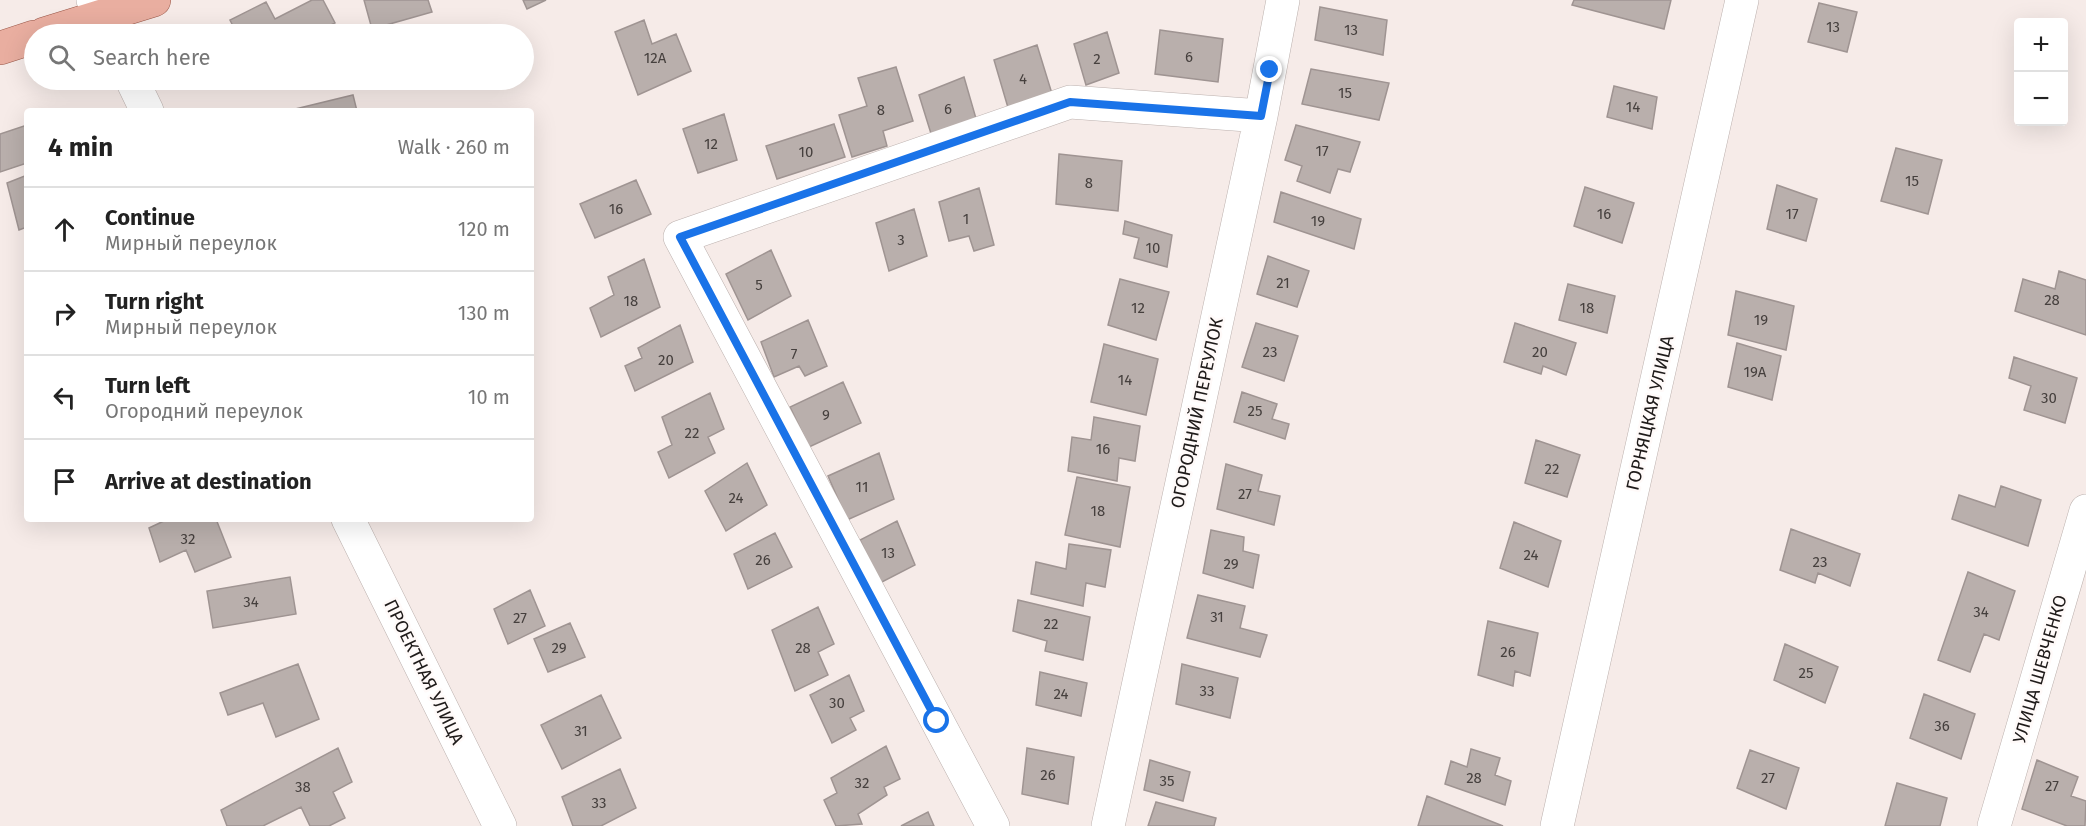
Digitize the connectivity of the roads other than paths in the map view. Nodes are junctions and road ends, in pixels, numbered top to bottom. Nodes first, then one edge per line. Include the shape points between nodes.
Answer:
1 (154, 0) edge
2 (1283, 0) edge
3 (1742, 0) edge
4 (101, 17) edge
5 (78, 24) edge
6 (24, 41) edge
7 (0, 48) edge
8 (137, 90) edge
9 (146, 108) edge
10 (1261, 116) junction
11 (2086, 511) edge
12 (349, 522) edge
13 (500, 826) edge
14 (993, 826) edge
15 (1107, 826) edge
16 (1557, 826) edge
17 (1994, 826) edge

1 - 4 main road
2 - 10 street, ОГОРОДНИЙ ПЕРЕУЛОК
3 - 16 street, ГОРНЯЦКАЯ УЛИЦА
4 - 5 main road
6 - 7 main road
8 - 9 street
10 - 14 street via 1070,102 680,237
10 - 15 street, ОГОРОДНИЙ ПЕРЕУЛОК
11 - 17 street, УЛИЦА ШЕВЧЕНКО
12 - 13 street, ПРОЕКТНАЯ УЛИЦА

